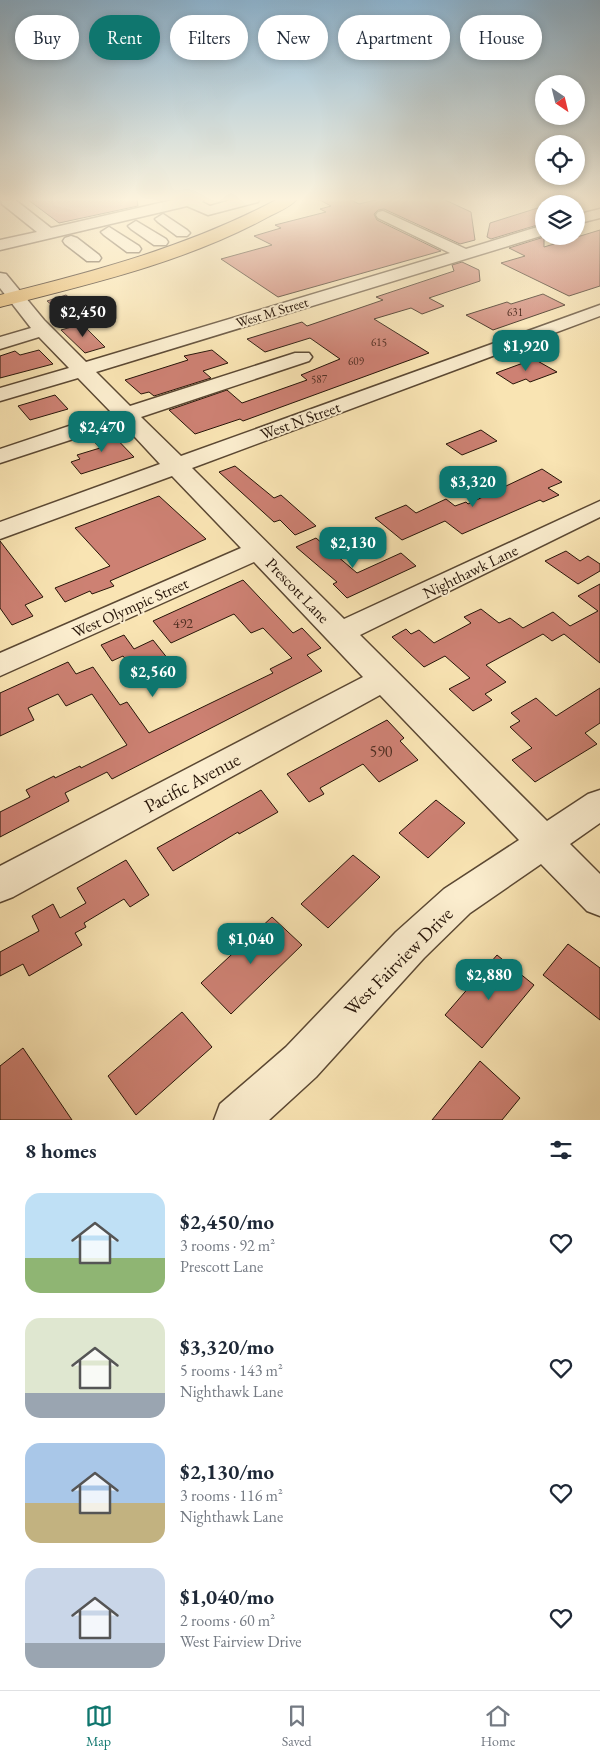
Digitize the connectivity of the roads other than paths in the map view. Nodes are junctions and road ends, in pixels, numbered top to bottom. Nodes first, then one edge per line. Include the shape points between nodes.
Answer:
1 (83, 251) edge
2 (172, 251) edge
3 (458, 251) edge
4 (473, 251) edge
5 (464, 254) junction
6 (93, 258) dead end
7 (6, 292) edge
8 (600, 310) edge
9 (43, 330) junction
10 (0, 343) edge
11 (302, 356) dead end
12 (82, 370) junction
13 (0, 395) edge
14 (125, 414) junction
15 (0, 456) edge
16 (175, 466) junction
17 (600, 508) edge
18 (0, 531) edge
19 (259, 550) junction
20 (340, 633) junction
21 (0, 665) edge
22 (384, 679) junction
23 (600, 804) edge
24 (544, 842) junction
25 (0, 885) edge
26 (600, 899) edge
27 (236, 1120) edge

1 - 6 street
2 - 7 main road via 116,270
3 - 5 street
4 - 5 street, West M Street
5 - 12 street, West M Street
7 - 9 street, Prescott Lane
8 - 16 street, West N Street
9 - 10 street
9 - 12 street, Prescott Lane
11 - 14 street
12 - 13 street, West M Street
12 - 14 street, Prescott Lane
14 - 15 street
14 - 16 street, Prescott Lane
16 - 18 street, West N Street
16 - 19 street, Prescott Lane
17 - 20 street, Nighthawk Lane
19 - 20 street, Prescott Lane
19 - 21 street, West Olympic Street
20 - 22 street, Prescott Lane
22 - 24 street, Prescott Lane
22 - 25 street, Pacific Avenue
23 - 24 street, West Fairview Drive
24 - 26 street, Prescott Lane
24 - 27 street, West Fairview Drive via 457,901 410,945 301,1062

